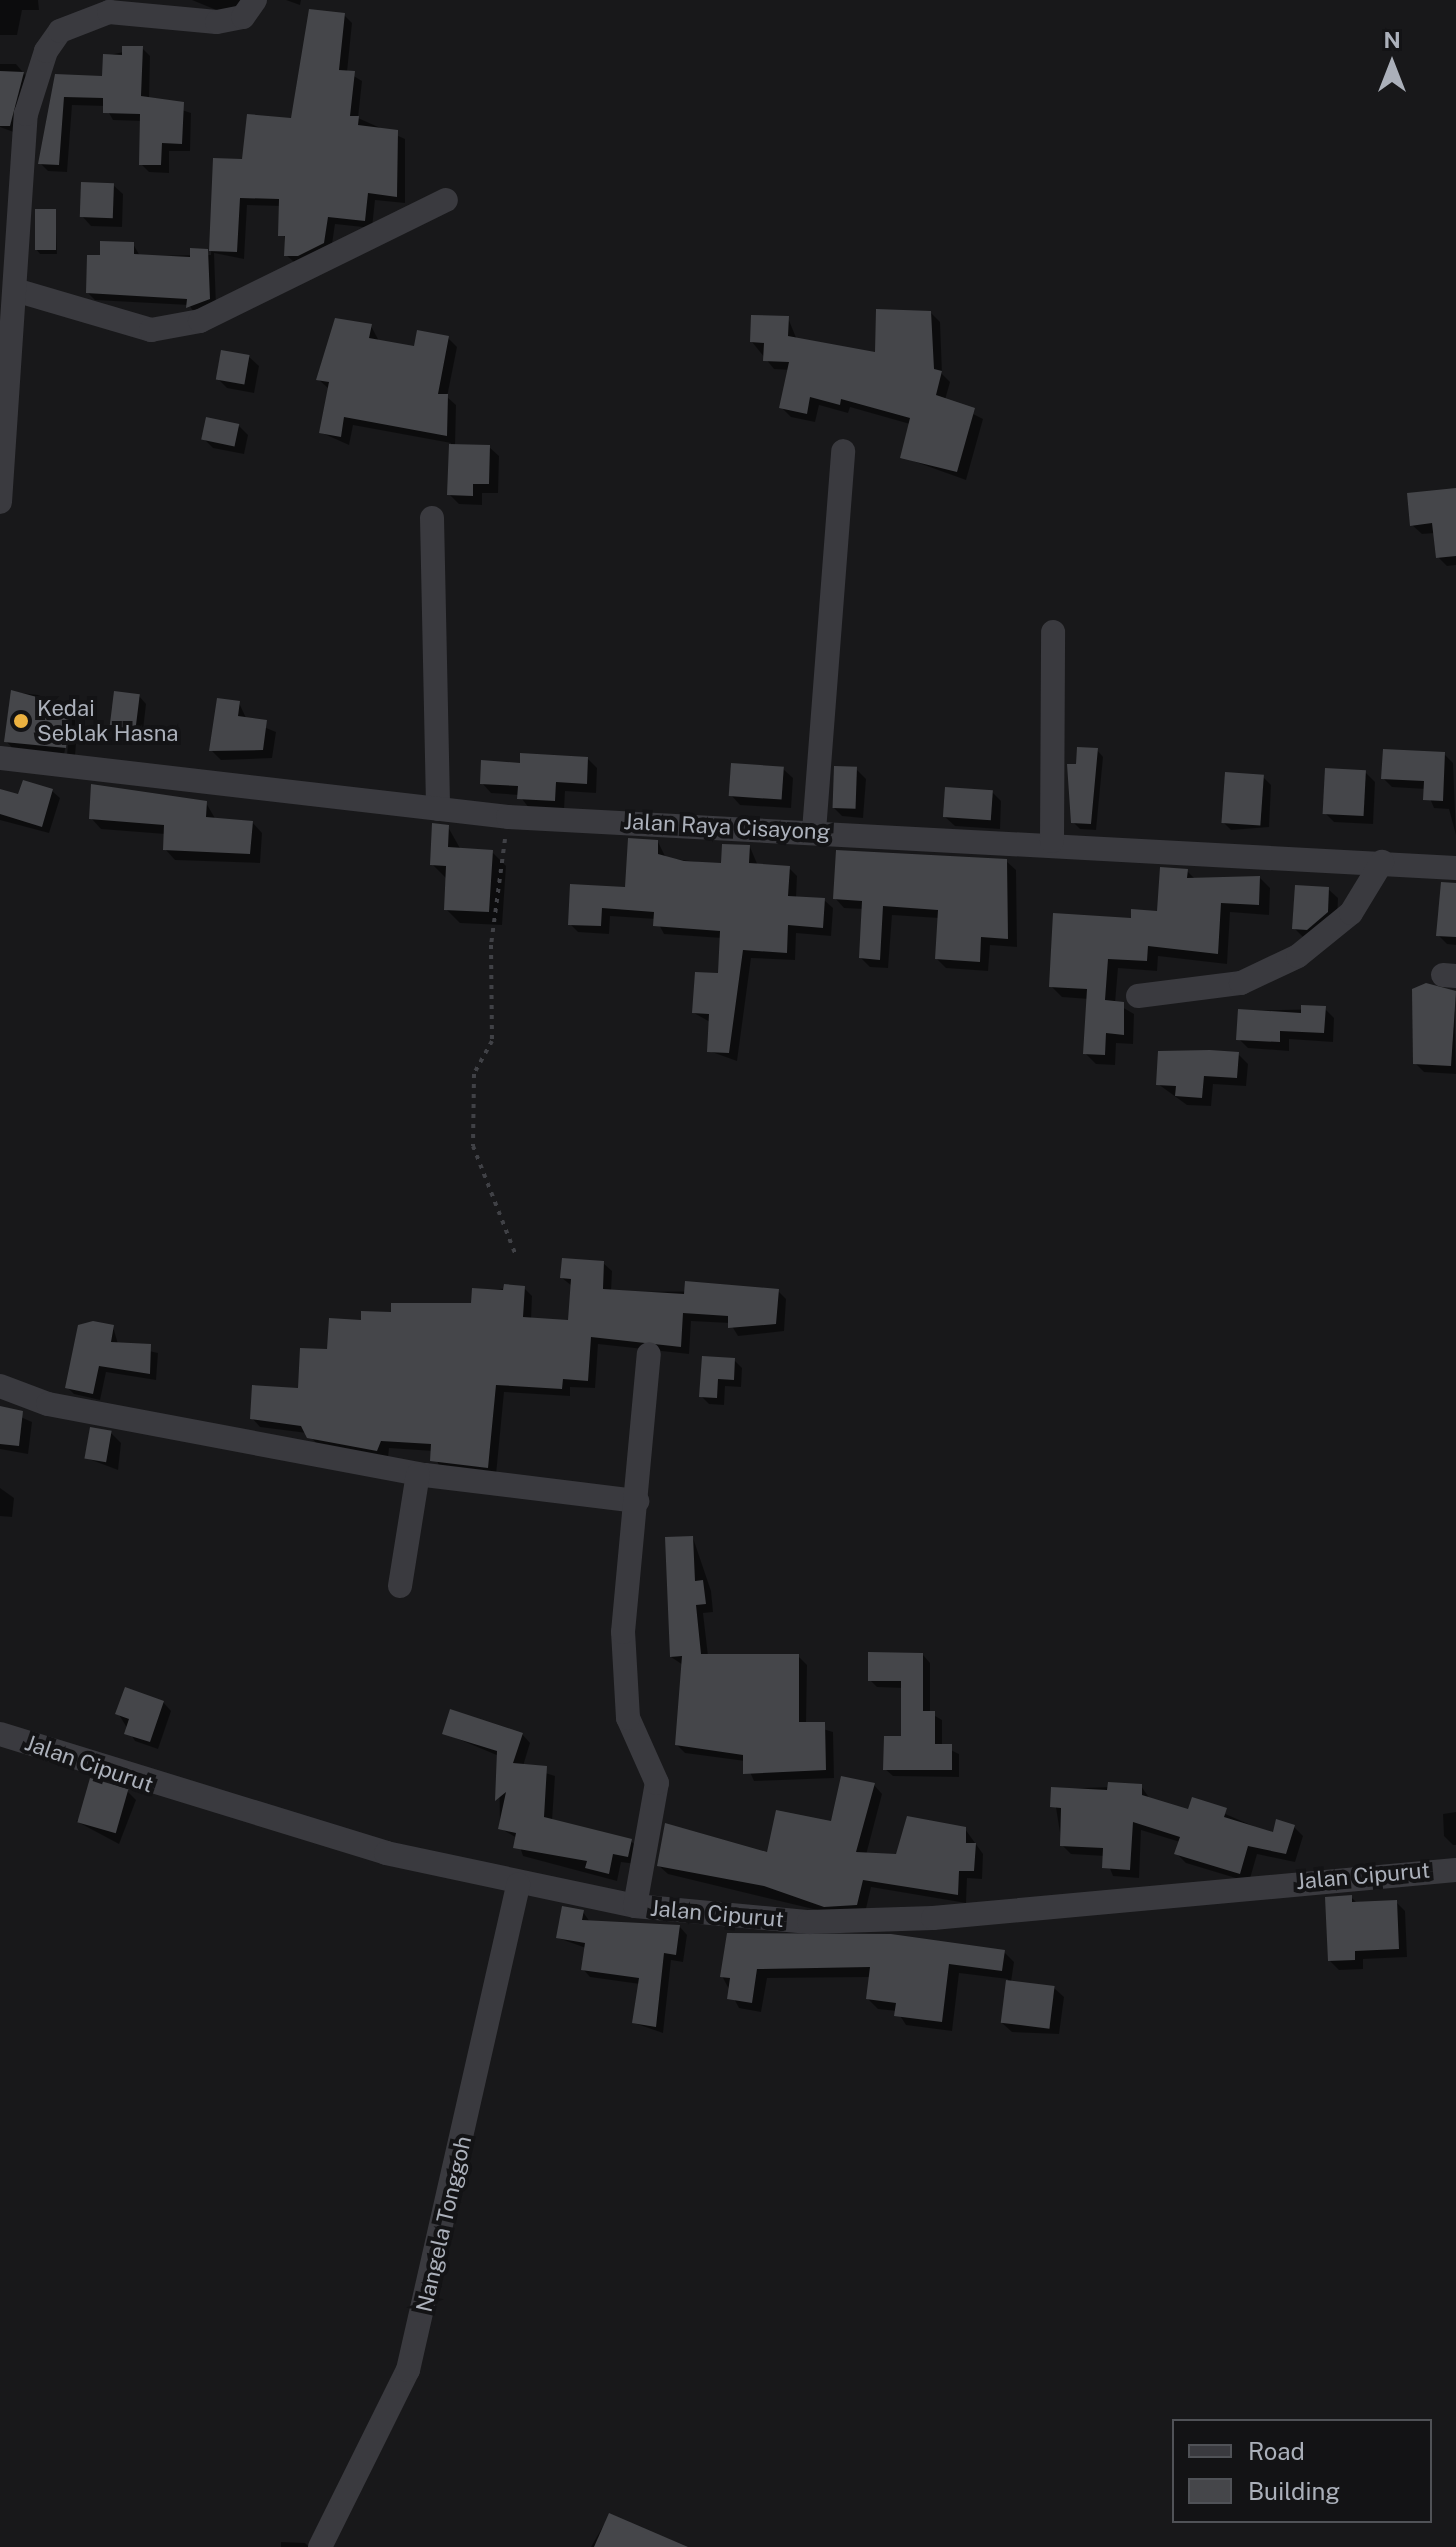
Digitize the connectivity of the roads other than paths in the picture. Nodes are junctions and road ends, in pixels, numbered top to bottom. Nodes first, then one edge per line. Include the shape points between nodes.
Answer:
1 (255, 0) edge
2 (446, 200) dead end
3 (15, 290) junction
4 (843, 451) dead end
5 (0, 502) edge
6 (432, 518) dead end
7 (1053, 632) dead end
8 (0, 758) edge
9 (438, 809) junction
10 (814, 831) junction
11 (1052, 841) junction
12 (1382, 862) junction
13 (1456, 868) edge
14 (1138, 996) dead end
15 (649, 1354) dead end
16 (0, 1386) edge
17 (418, 1474) junction
18 (637, 1501) junction
19 (400, 1586) dead end
20 (0, 1734) edge
21 (1456, 1870) edge
22 (518, 1884) junction
23 (635, 1906) junction
24 (320, 2547) edge

1 - 3 street via 243,17 230,20 109,12 60,31 26,114
2 - 3 street via 200,321 151,330
3 - 5 street
4 - 10 street
6 - 9 street
7 - 11 street
8 - 9 street, Jalan Raya Cisayong
9 - 10 street, Jalan Raya Cisayong
10 - 11 street, Jalan Raya Cisayong
11 - 12 street, Jalan Raya Cisayong
12 - 13 street, Jalan Raya Cisayong
12 - 14 street via 1351,913 1298,956 1241,983
15 - 18 street
16 - 17 street via 48,1404
17 - 18 street
17 - 19 street
18 - 23 street via 623,1632 628,1718 653,1765 657,1797
20 - 22 street, Jalan Cipurut via 183,1795
21 - 23 street, Jalan Cipurut via 933,1918 809,1922
22 - 23 street, Jalan Cipurut
22 - 24 street, Nangela Tonggoh via 408,2370

